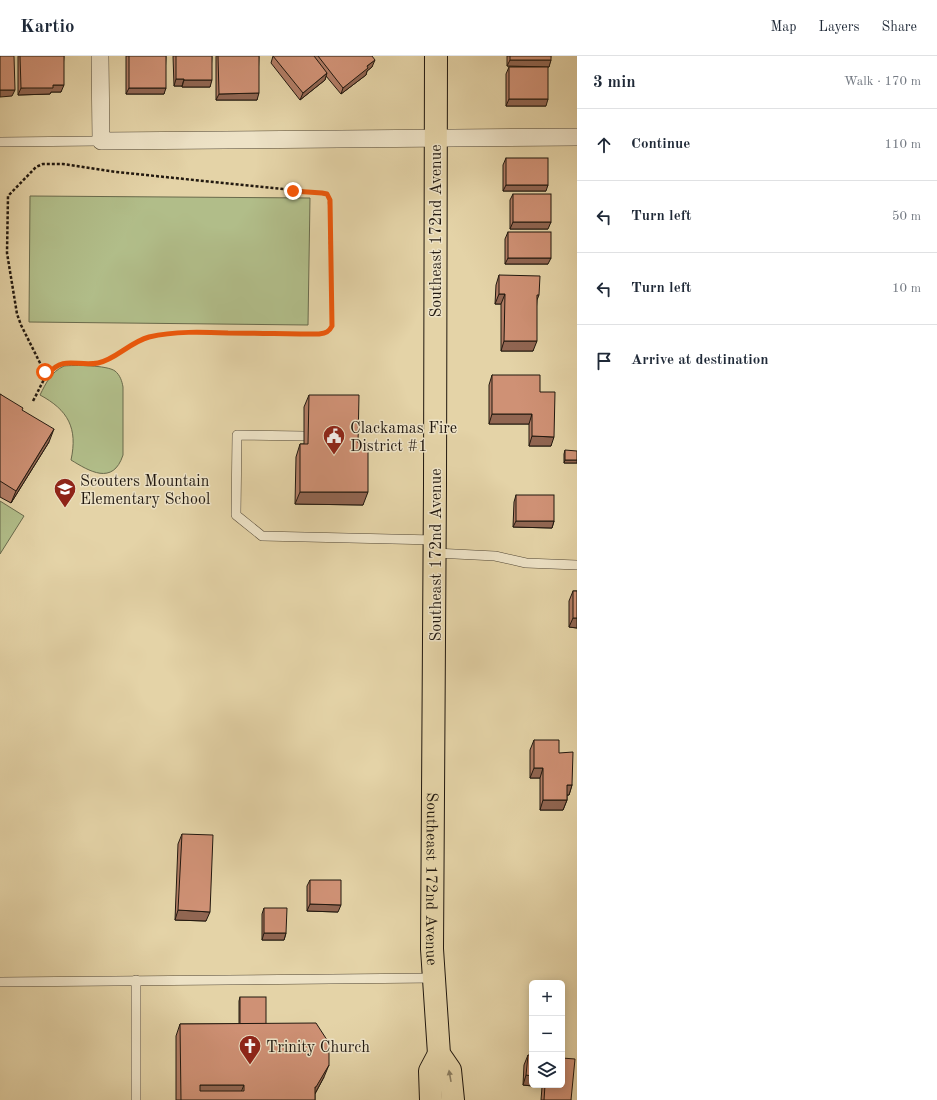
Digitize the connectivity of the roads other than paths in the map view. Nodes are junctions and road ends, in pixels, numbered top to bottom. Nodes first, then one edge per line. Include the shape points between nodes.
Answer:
1 (100, 56) edge
2 (436, 56) edge
3 (577, 138) edge
4 (436, 139) junction
5 (100, 141) junction
6 (0, 142) edge
7 (304, 436) dead end
8 (435, 547) junction
9 (577, 565) edge
10 (434, 978) junction
11 (136, 980) junction
12 (0, 982) edge
13 (439, 1054) junction
14 (136, 1100) edge
15 (431, 1100) edge
16 (453, 1100) edge

1 - 5 street
2 - 4 main road, Southeast 172nd Avenue
3 - 4 street
4 - 5 street
4 - 8 main road, Southeast 172nd Avenue
5 - 6 lane
7 - 8 lane via 237,434 236,515 262,536
8 - 9 lane via 526,563
8 - 10 main road, Southeast 172nd Avenue via 432,949
10 - 11 lane
10 - 13 main road, Southeast 172nd Avenue
11 - 12 lane
11 - 14 lane
13 - 15 main road via 430,1071
16 -> 13 main road, Southeast 172nd Avenue via 450,1070

